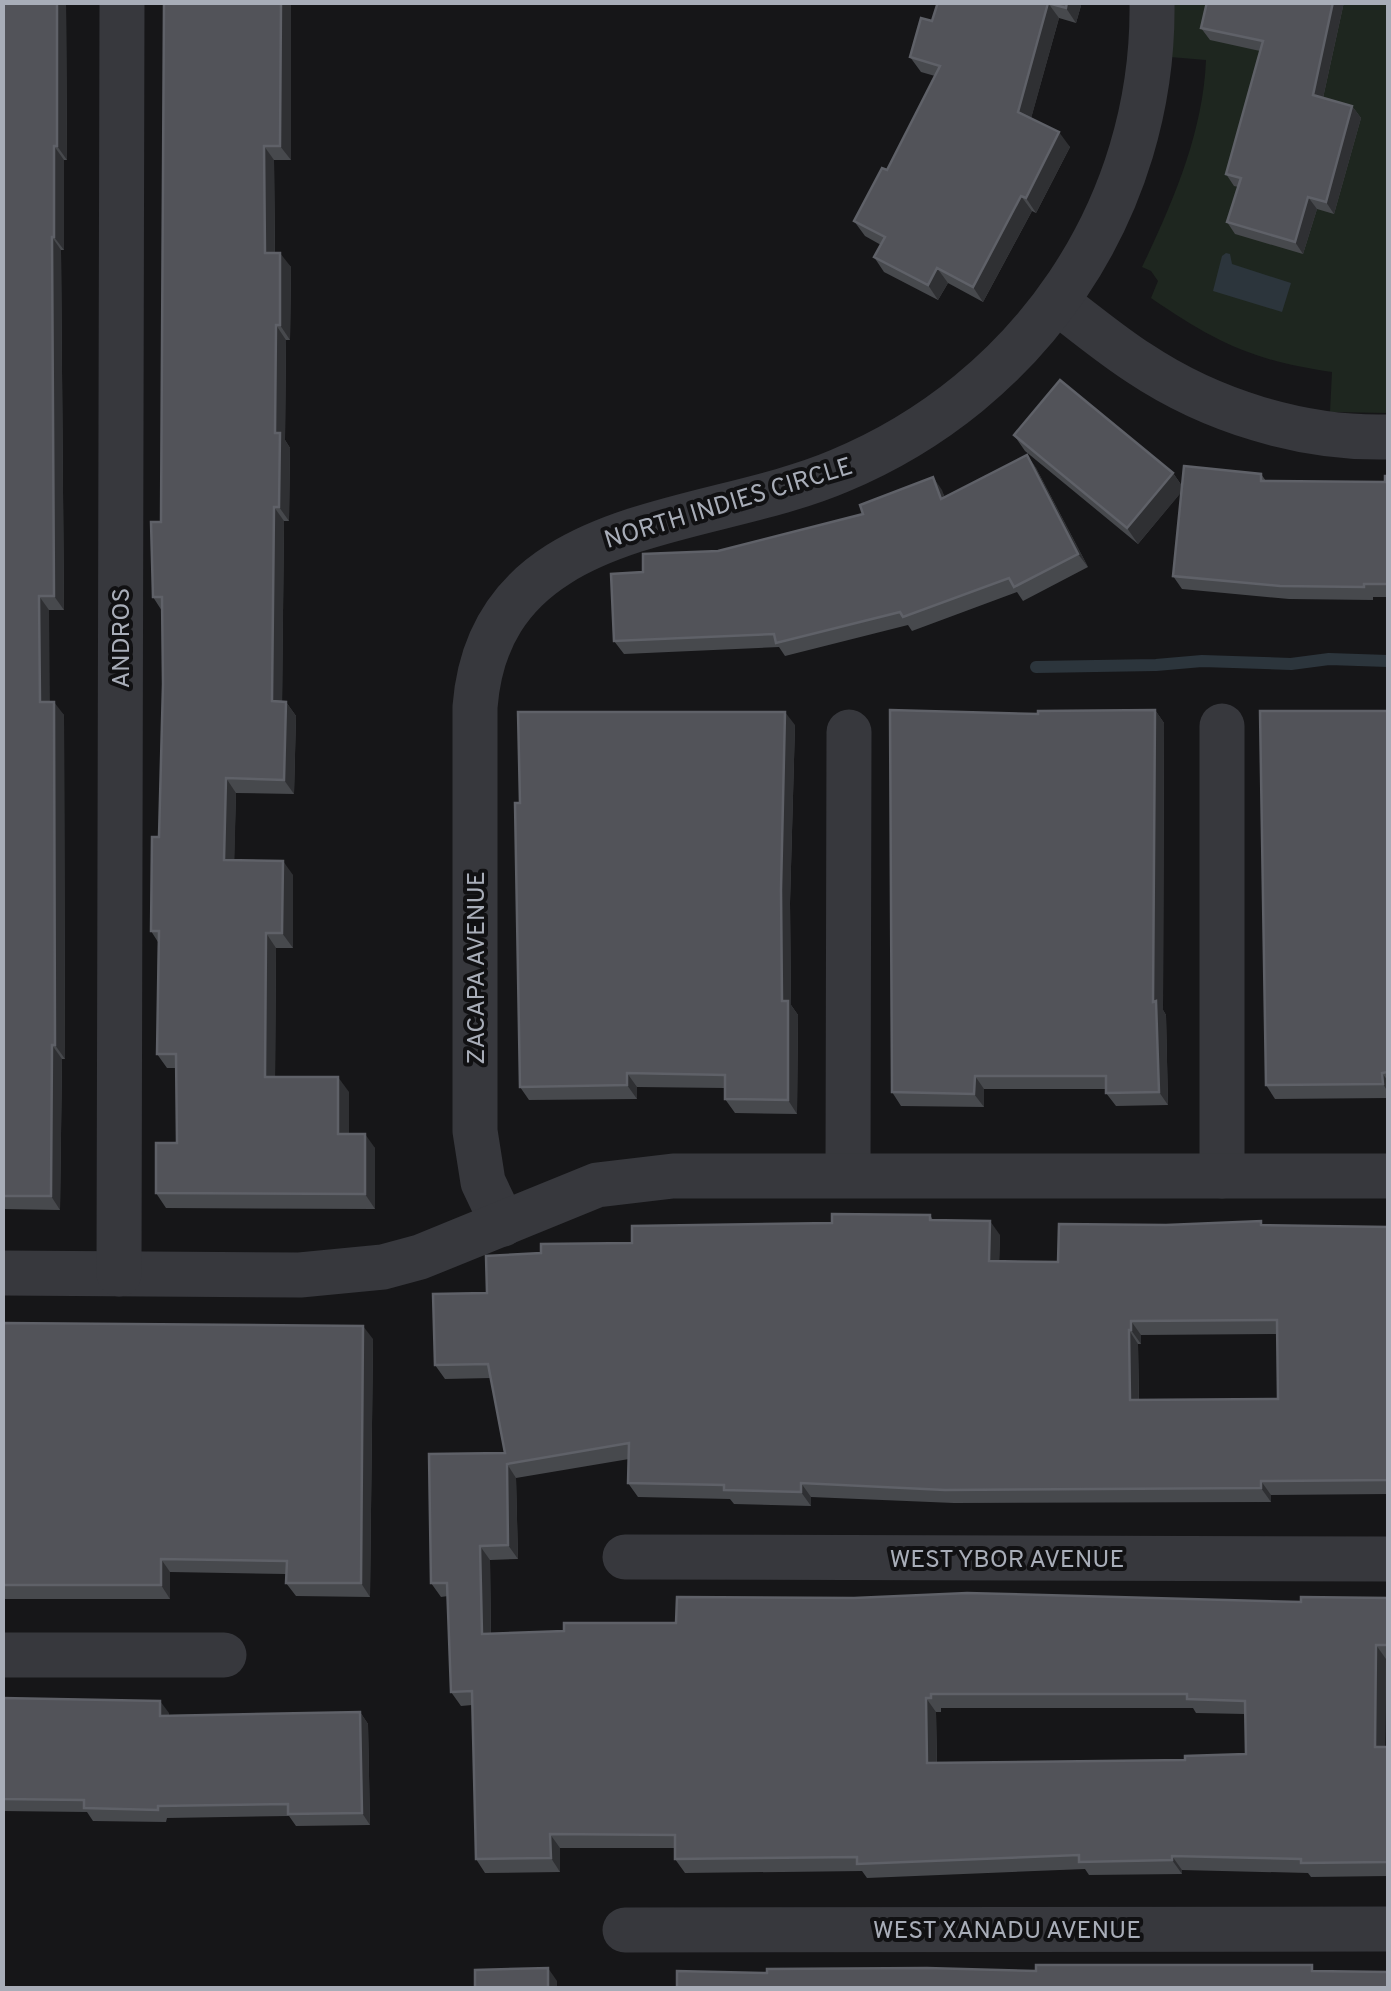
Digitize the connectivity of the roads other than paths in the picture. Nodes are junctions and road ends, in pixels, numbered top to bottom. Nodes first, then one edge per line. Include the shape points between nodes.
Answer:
1 (122, 2) edge
2 (1152, 2) edge
3 (1058, 303) junction
4 (1388, 437) edge
5 (475, 708) joint
6 (1222, 726) dead end
7 (850, 732) dead end
8 (848, 1173) junction
9 (1222, 1176) junction
10 (1388, 1176) edge
11 (503, 1224) junction
12 (2, 1273) edge
13 (119, 1274) junction
14 (625, 1558) dead end
15 (1388, 1559) edge
16 (2, 1655) edge
17 (224, 1655) dead end
18 (1388, 1929) edge
19 (626, 1930) dead end

1 - 13 street, ANDROS
2 - 3 street, NORTH INDIES CIRCLE via 1140,127 1105,220
3 - 4 street via 1138,362 1230,410 1330,434
3 - 5 street, NORTH INDIES CIRCLE via 994,372 894,444 838,472 631,531 554,565 492,635
5 - 11 street, ZACAPA AVENUE via 476,1144
6 - 9 street
7 - 8 street
8 - 9 street
8 - 11 street via 628,1179
9 - 10 street
11 - 13 street via 420,1256 343,1272
12 - 13 street
14 - 15 street, WEST YBOR AVENUE
16 - 17 street
18 - 19 street, WEST XANADU AVENUE

